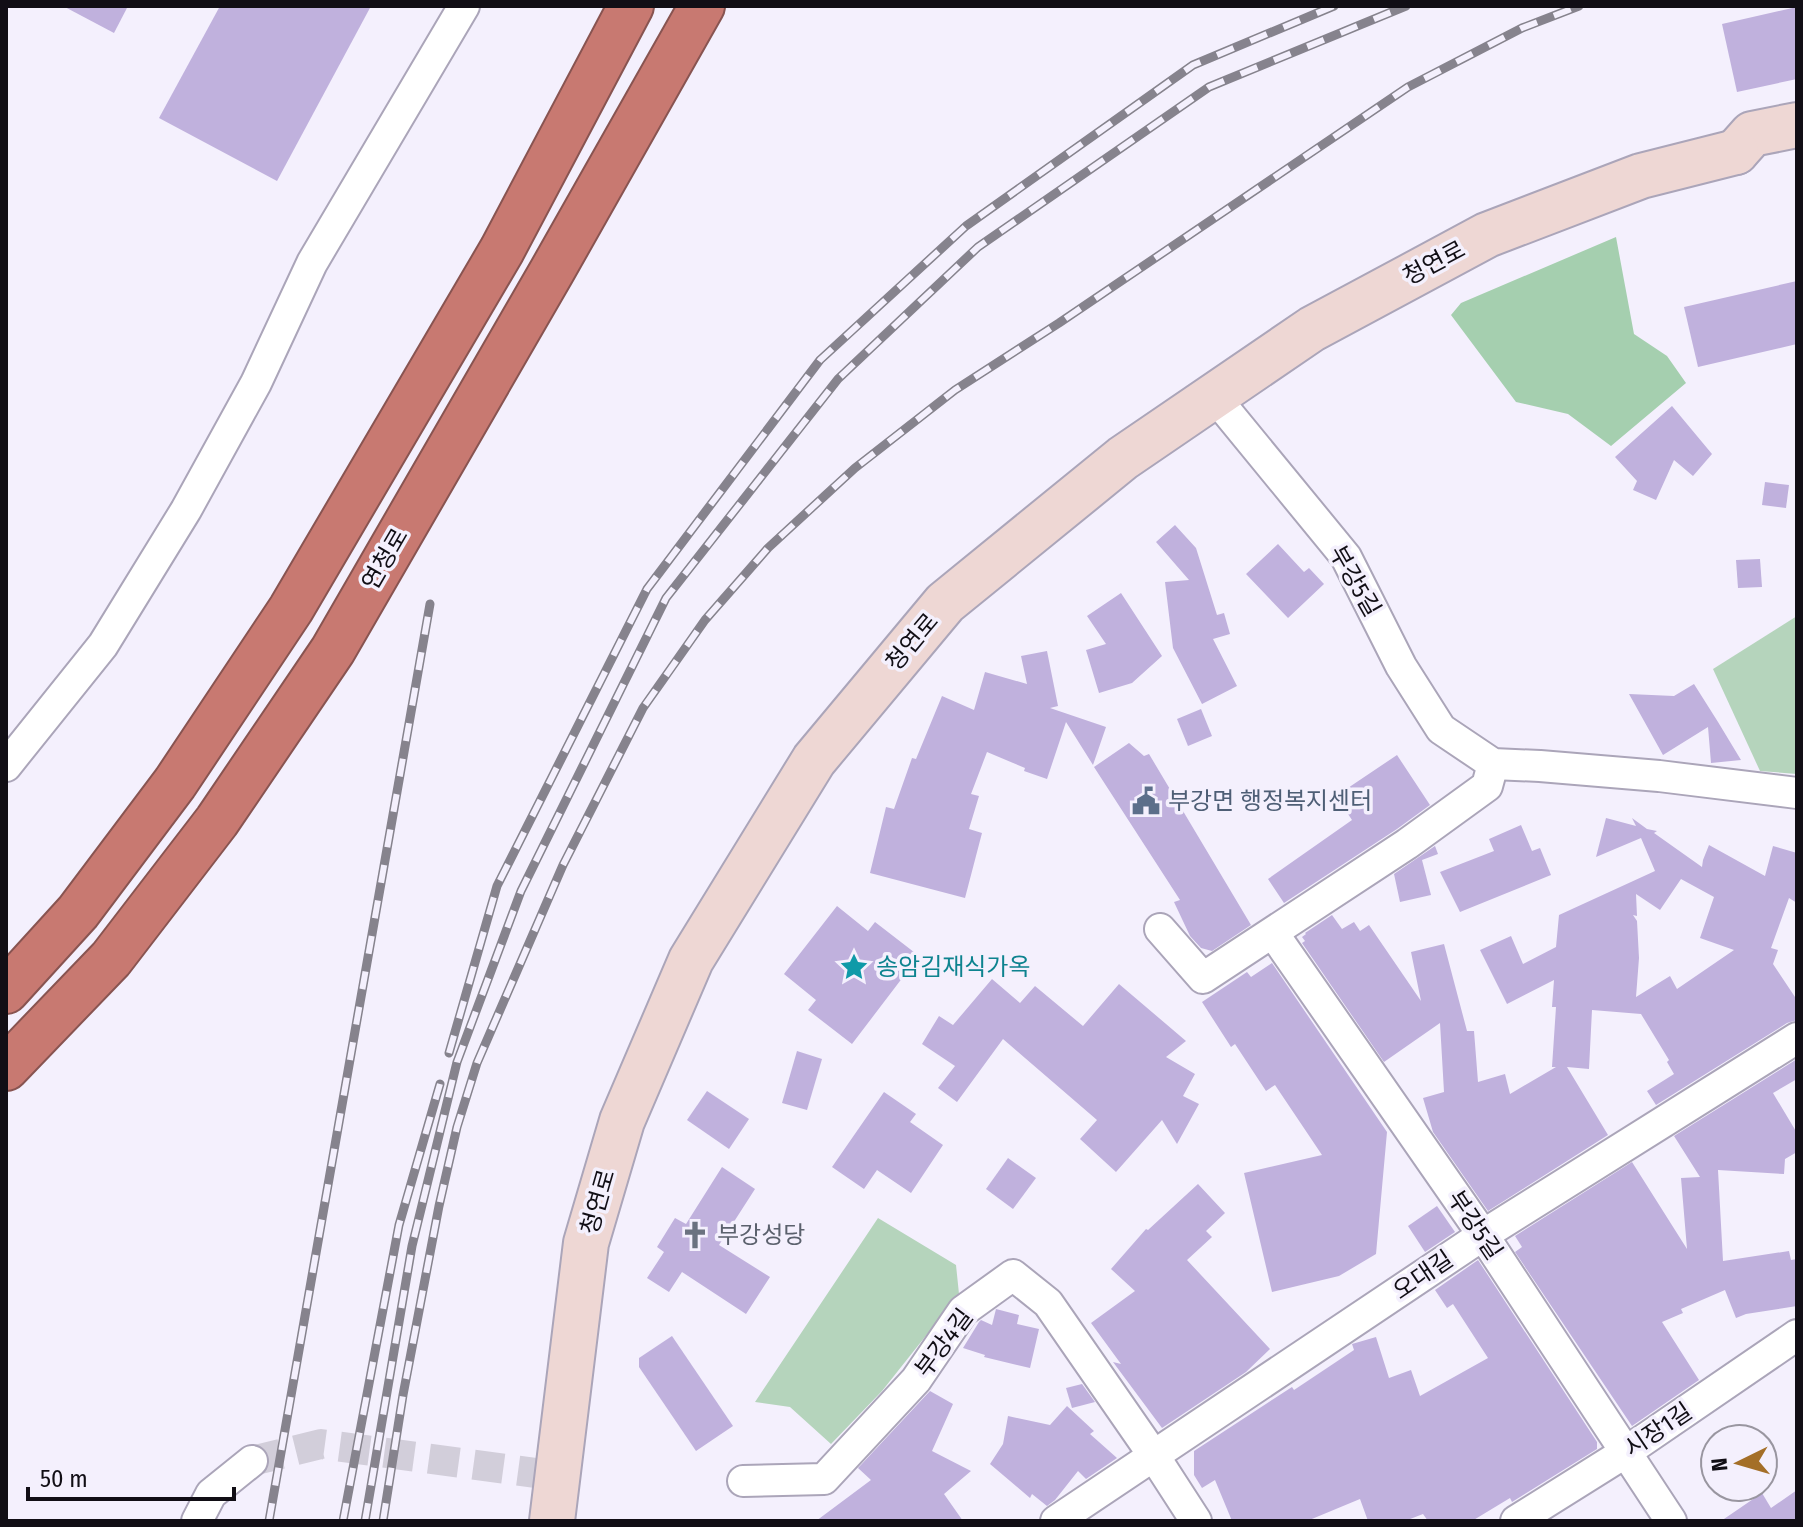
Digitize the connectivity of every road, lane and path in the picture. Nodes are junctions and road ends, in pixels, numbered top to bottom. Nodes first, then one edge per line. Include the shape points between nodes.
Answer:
1 (464, 6) edge
2 (631, 6) edge
3 (702, 6) edge
4 (1797, 125) edge
5 (1736, 152) junction
6 (1797, 155) edge
7 (1214, 396) junction
8 (1493, 764) junction
9 (6, 766) edge
10 (1797, 793) edge
11 (1160, 929) dead end
12 (1273, 933) junction
13 (6, 991) edge
14 (1797, 1038) edge
15 (6, 1068) edge
16 (1483, 1235) junction
17 (1797, 1335) edge
18 (1626, 1452) junction
19 (1154, 1456) junction
20 (252, 1461) tunnel mouth
21 (743, 1481) dead end
22 (197, 1521) edge
23 (552, 1521) edge
24 (1056, 1521) edge
25 (1196, 1521) edge
26 (1516, 1521) edge
27 (1671, 1521) edge

1 - 9 street via 312,263 256,383 178,524 103,645
2 - 13 highway via 502,250 291,609 166,794 78,912
3 - 15 highway, 연청로 via 333,650 217,821 111,959
4 - 5 main road via 1752,134
5 - 6 main road via 1758,160
5 - 7 main road, 청연로 via 1641,176 1487,235 1312,329
7 - 8 street, 부강5길 via 1346,557 1401,666 1441,729
7 - 23 main road, 청연로 via 1123,458 945,603 814,760 691,960 622,1121 586,1243
8 - 10 street
8 - 12 street via 1487,786
11 - 12 street via 1203,978
12 - 16 street, 부강5길
14 - 16 street, 오대길
16 - 18 street, 부강5길
16 - 19 street, 오대길
17 - 18 street, 시장1길
18 - 26 street, 시장1길
18 - 27 street, 부강5길
19 - 21 street, 부강4길 via 1048,1303 1013,1275 963,1311 916,1380 824,1479
19 - 24 street, 오대길
19 - 25 street, 부강4길
20 - 22 street via 211,1494

